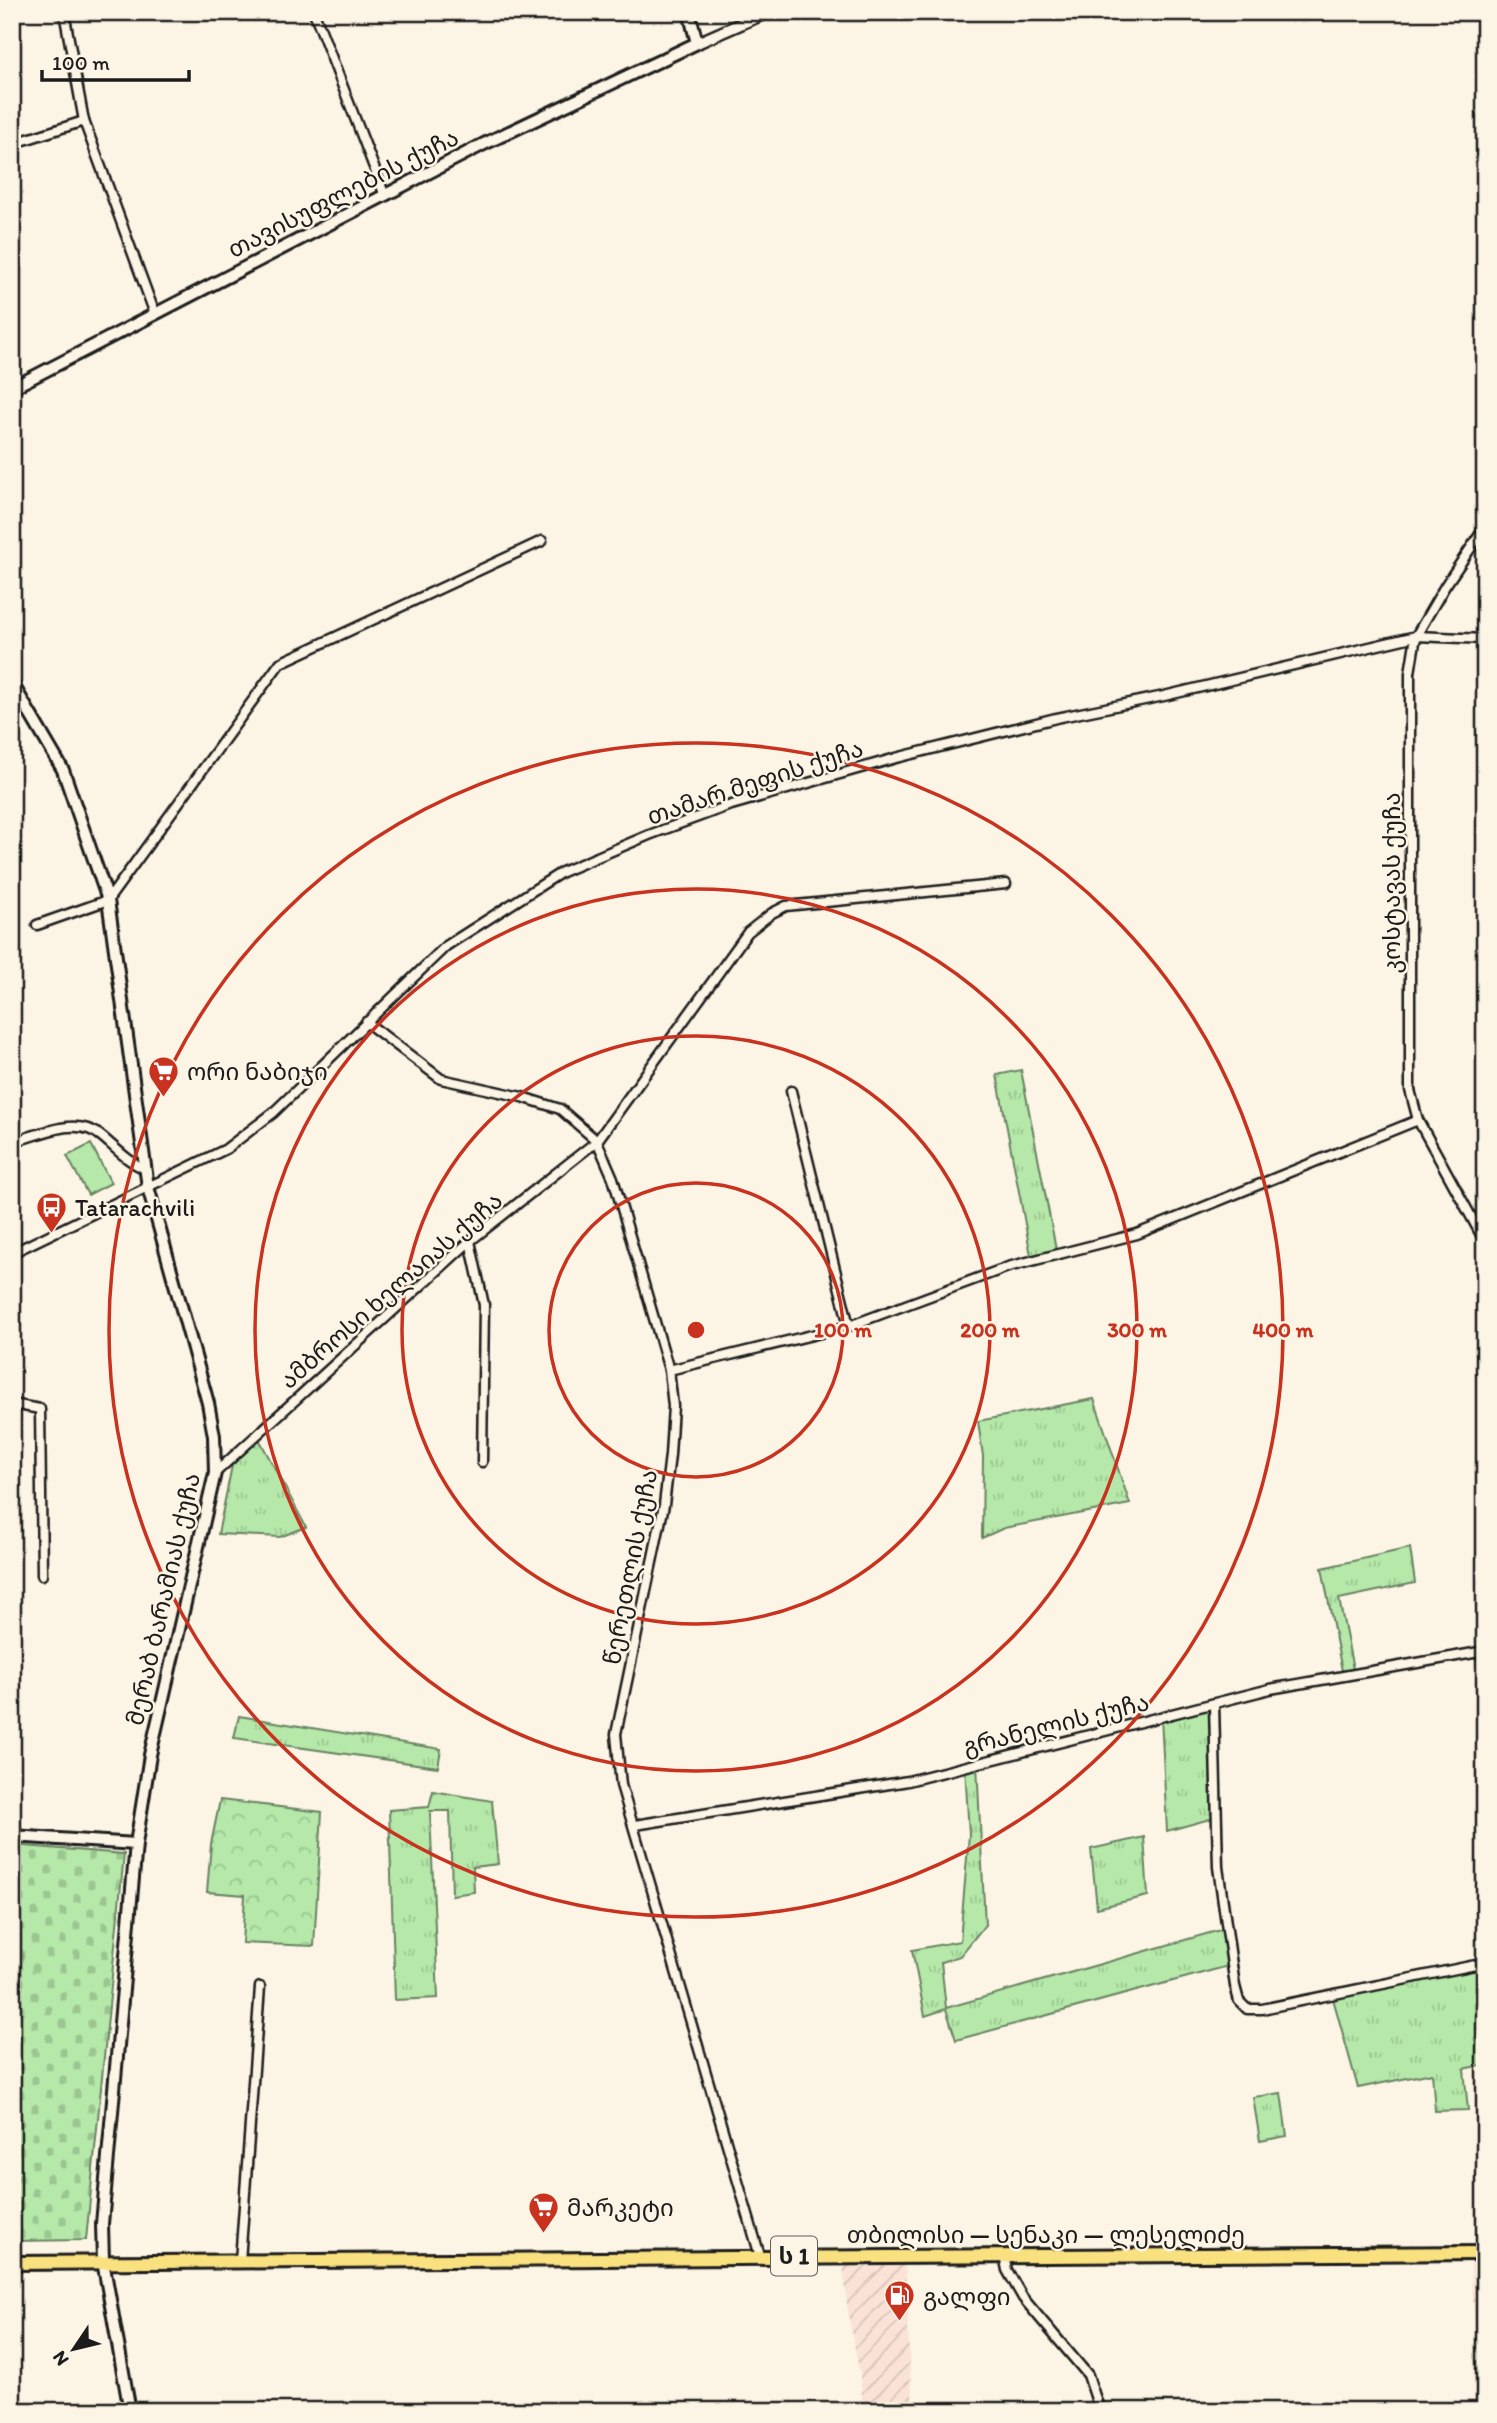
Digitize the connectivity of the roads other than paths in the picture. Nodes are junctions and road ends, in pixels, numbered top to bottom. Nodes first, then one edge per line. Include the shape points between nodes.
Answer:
1 (65, 12) edge
2 (314, 12) edge
3 (689, 12) edge
4 (768, 12) edge
5 (697, 43) junction
6 (84, 121) junction
7 (12, 144) edge
8 (385, 196) junction
9 (12, 270) edge
10 (12, 281) edge
11 (155, 314) junction
12 (12, 388) edge
13 (1485, 527) edge
14 (542, 541) dead end
15 (1416, 636) junction
16 (1485, 639) edge
17 (12, 683) edge
18 (1006, 884) dead end
19 (108, 900) junction
20 (37, 925) dead end
21 (366, 1022) junction
22 (791, 1091) dead end
23 (1418, 1120) junction
24 (597, 1141) junction
25 (12, 1142) edge
26 (145, 1169) junction
27 (150, 1186) junction
28 (470, 1241) junction
29 (1485, 1242) edge
30 (12, 1253) edge
31 (849, 1326) junction
32 (669, 1370) junction
33 (12, 1404) edge
34 (482, 1462) dead end
35 (215, 1473) junction
36 (43, 1575) dead end
37 (1485, 1651) edge
38 (1213, 1704) junction
39 (635, 1825) junction
40 (12, 1836) edge
41 (136, 1844) junction
42 (1485, 1963) edge
43 (260, 1987) dead end
44 (1485, 2253) edge
45 (1004, 2255) junction
46 (760, 2256) junction
47 (103, 2261) junction
48 (240, 2261) junction
49 (12, 2263) edge
50 (130, 2411) edge
51 (1100, 2411) edge

1 - 6 street
2 - 8 street
3 - 5 main road
4 - 5 street
5 - 8 main road, თავისუფლების ქუჩა
6 - 7 street
6 - 11 street
8 - 11 main road, თავისუფლების ქუჩა
9 - 10 street
11 - 12 main road, თავისუფლების ქუჩა
13 - 15 street, კოსტავას ქუჩა
14 - 19 street via 280,663
15 - 16 street, თამარ მეფის ქუჩა
15 - 21 street, თამარ მეფის ქუჩა via 967,739 716,810 562,872 446,946
15 - 23 street, კოსტავას ქუჩა via 1410,673 1410,1090
17 - 19 main road, მერაბ ბარამიას ქუჩა via 63,770
18 - 24 street, ამბროსი ხელაიას ქუჩა via 786,906 772,913 748,932
19 - 20 street
19 - 26 main road, მერაბ ბარამიას ქუჩა
21 - 24 street, წერეთლის ქუჩა via 441,1079 560,1109
21 - 27 street, თამარ მეფის ქუჩა via 273,1113 226,1149
22 - 31 street
23 - 29 street, კოსტავას ქუჩა
23 - 31 street via 1137,1234 1008,1266
24 - 28 street, ამბროსი ხელაიას ქუჩა
24 - 32 street, წერეთლის ქუჩა via 613,1178
25 - 26 street via 78,1125 92,1130 129,1162
26 - 27 main road, მერაბ ბარამიას ქუჩა
27 - 30 street, თამარ მეფის ქუჩა
27 - 35 main road, მერაბ ბარამიას ქუჩა via 208,1403
28 - 34 street via 484,1305
28 - 35 street, ამბროსი ხელაიას ქუჩა
31 - 32 street
32 - 39 street, წერეთლის ქუჩა via 672,1416 663,1504 616,1734 621,1784
33 - 36 street via 40,1409
35 - 41 main road, მერაბ ბარამიას ქუჩა via 150,1755
37 - 38 street, გრანელის ქუჩა via 1287,1686
38 - 39 street, გრანელის ქუჩა via 908,1782
38 - 42 street via 1218,1867 1235,1986 1247,2009
39 - 46 street, წერეთლის ქუჩა
40 - 41 main road
41 - 47 main road, მერაბ ბარამიას ქუჩა via 102,2224
43 - 48 street
44 - 45 highway, თბილისი — სენაკი — ლესელიძე / ს 1
45 - 46 highway, თბილისი — სენაკი — ლესელიძე / ს 1
45 - 51 street via 1006,2270 1023,2298 1088,2375
46 - 48 highway, თბილისი — სენაკი — ლესელიძე / ს 1
47 - 48 highway, თბილისი — სენაკი — ლესელიძე / ს 1
47 - 49 highway, ს 1
47 - 50 main road, მერაბ ბარამიას ქუჩა

